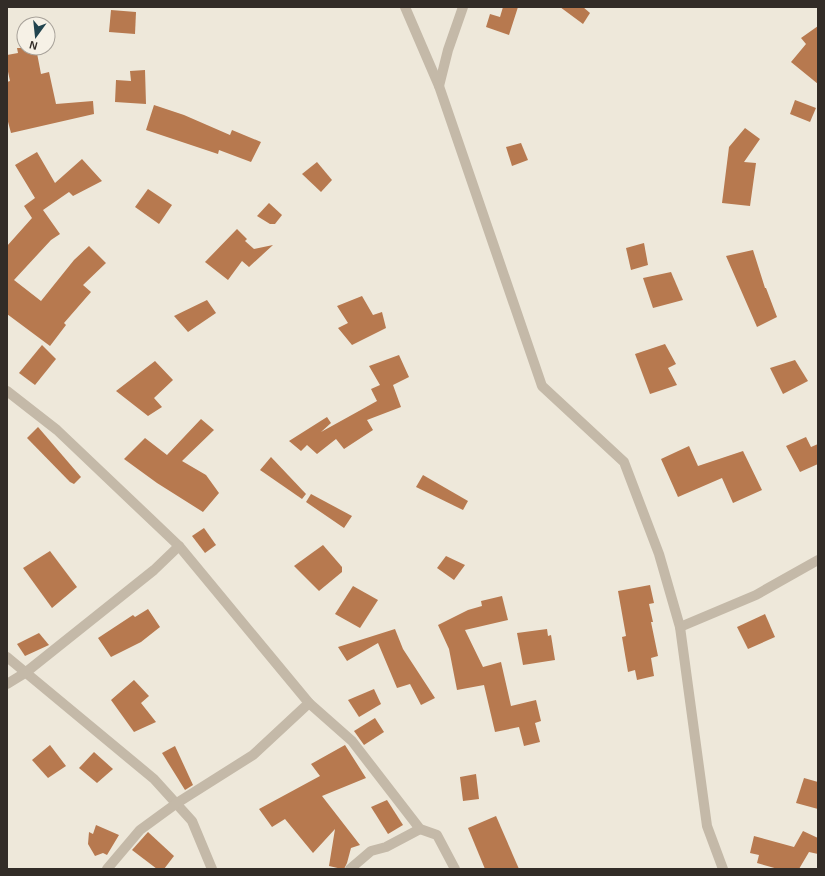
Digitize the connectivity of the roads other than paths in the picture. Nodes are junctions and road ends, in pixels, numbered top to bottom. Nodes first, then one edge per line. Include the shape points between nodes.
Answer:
1 (405, 7) edge
2 (463, 7) edge
3 (439, 86) junction
4 (7, 391) edge
5 (179, 546) junction
6 (818, 560) edge
7 (680, 627) junction
8 (7, 657) edge
9 (25, 673) junction
10 (7, 684) edge
11 (308, 703) junction
12 (177, 803) junction
13 (420, 829) junction
14 (107, 869) edge
15 (212, 869) edge
16 (350, 869) edge
17 (456, 869) edge
18 (723, 869) edge

1 - 3 street
2 - 3 street
3 - 7 street via 542,386 624,462 659,554
4 - 5 street via 57,430
5 - 9 street via 154,570
5 - 11 street
6 - 7 street via 756,595
7 - 18 street via 707,826
8 - 9 street
9 - 10 street
9 - 12 street via 154,779
11 - 12 street via 253,755
11 - 13 street via 352,741
12 - 14 street via 140,830
12 - 15 street via 192,821
13 - 16 street via 386,847 370,851
13 - 17 street via 437,835

